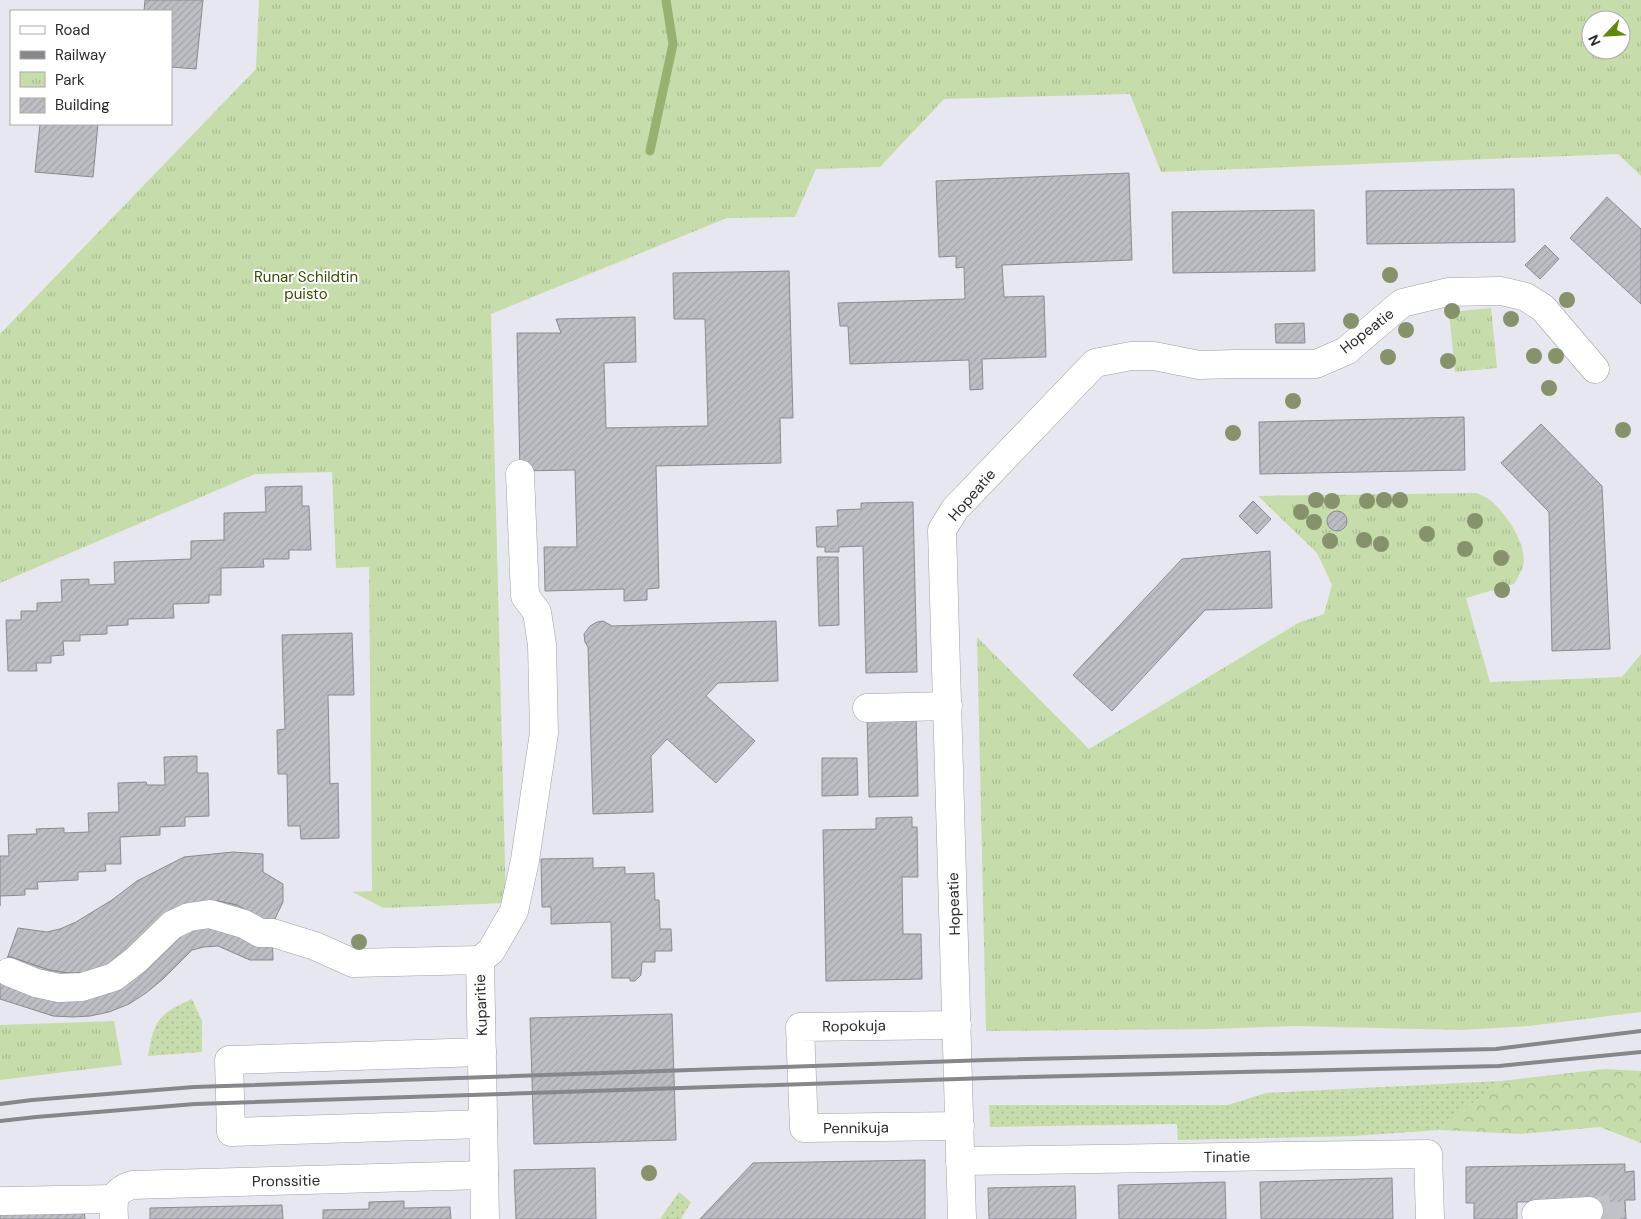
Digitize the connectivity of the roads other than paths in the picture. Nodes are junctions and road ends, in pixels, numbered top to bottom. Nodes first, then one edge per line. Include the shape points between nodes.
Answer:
1 (1595, 368) dead end
2 (520, 474) dead end
3 (948, 706) junction
4 (867, 708) dead end
5 (480, 960) junction
6 (9, 972) dead end
7 (957, 1025) junction
8 (482, 1052) junction
9 (801, 1076) joint
10 (483, 1124) junction
11 (960, 1126) junction
12 (960, 1161) junction
13 (484, 1175) junction
14 (3, 1200) dead end
15 (114, 1209) edge
16 (1589, 1211) tunnel mouth
17 (1529, 1216) edge
18 (485, 1219) edge
19 (962, 1219) edge
20 (1430, 1219) edge

1 - 3 street, Hopeatie via 1543,308 1526,297 1494,291 1448,292 1402,303 1346,351 1316,364 1199,365 1154,356 1131,356 1095,363 954,510 942,530
2 - 5 street via 525,596 537,612 542,644 544,733 514,911 491,951
3 - 4 street
3 - 7 street, Hopeatie
5 - 6 street, Kuparitie via 353,963 315,946 272,933 260,933 244,924 210,914 188,917 172,925 114,977 82,988 36,983
5 - 8 street, Kuparitie
7 - 9 street, Ropokuja via 800,1027
7 - 11 street, Hopeatie
8 - 10 street, Kuparitie
8 - 10 street via 229,1060 231,1132
9 - 11 street, Pennikuja via 804,1128
10 - 13 street, Kuparitie
11 - 12 street, Hopeatie
12 - 19 street, Hopeatie
12 - 20 street, Tinatie via 1428,1154
13 - 15 street, Pronssitie via 132,1184 119,1191
13 - 18 street, Kuparitie
14 - 15 street
16 - 17 street

